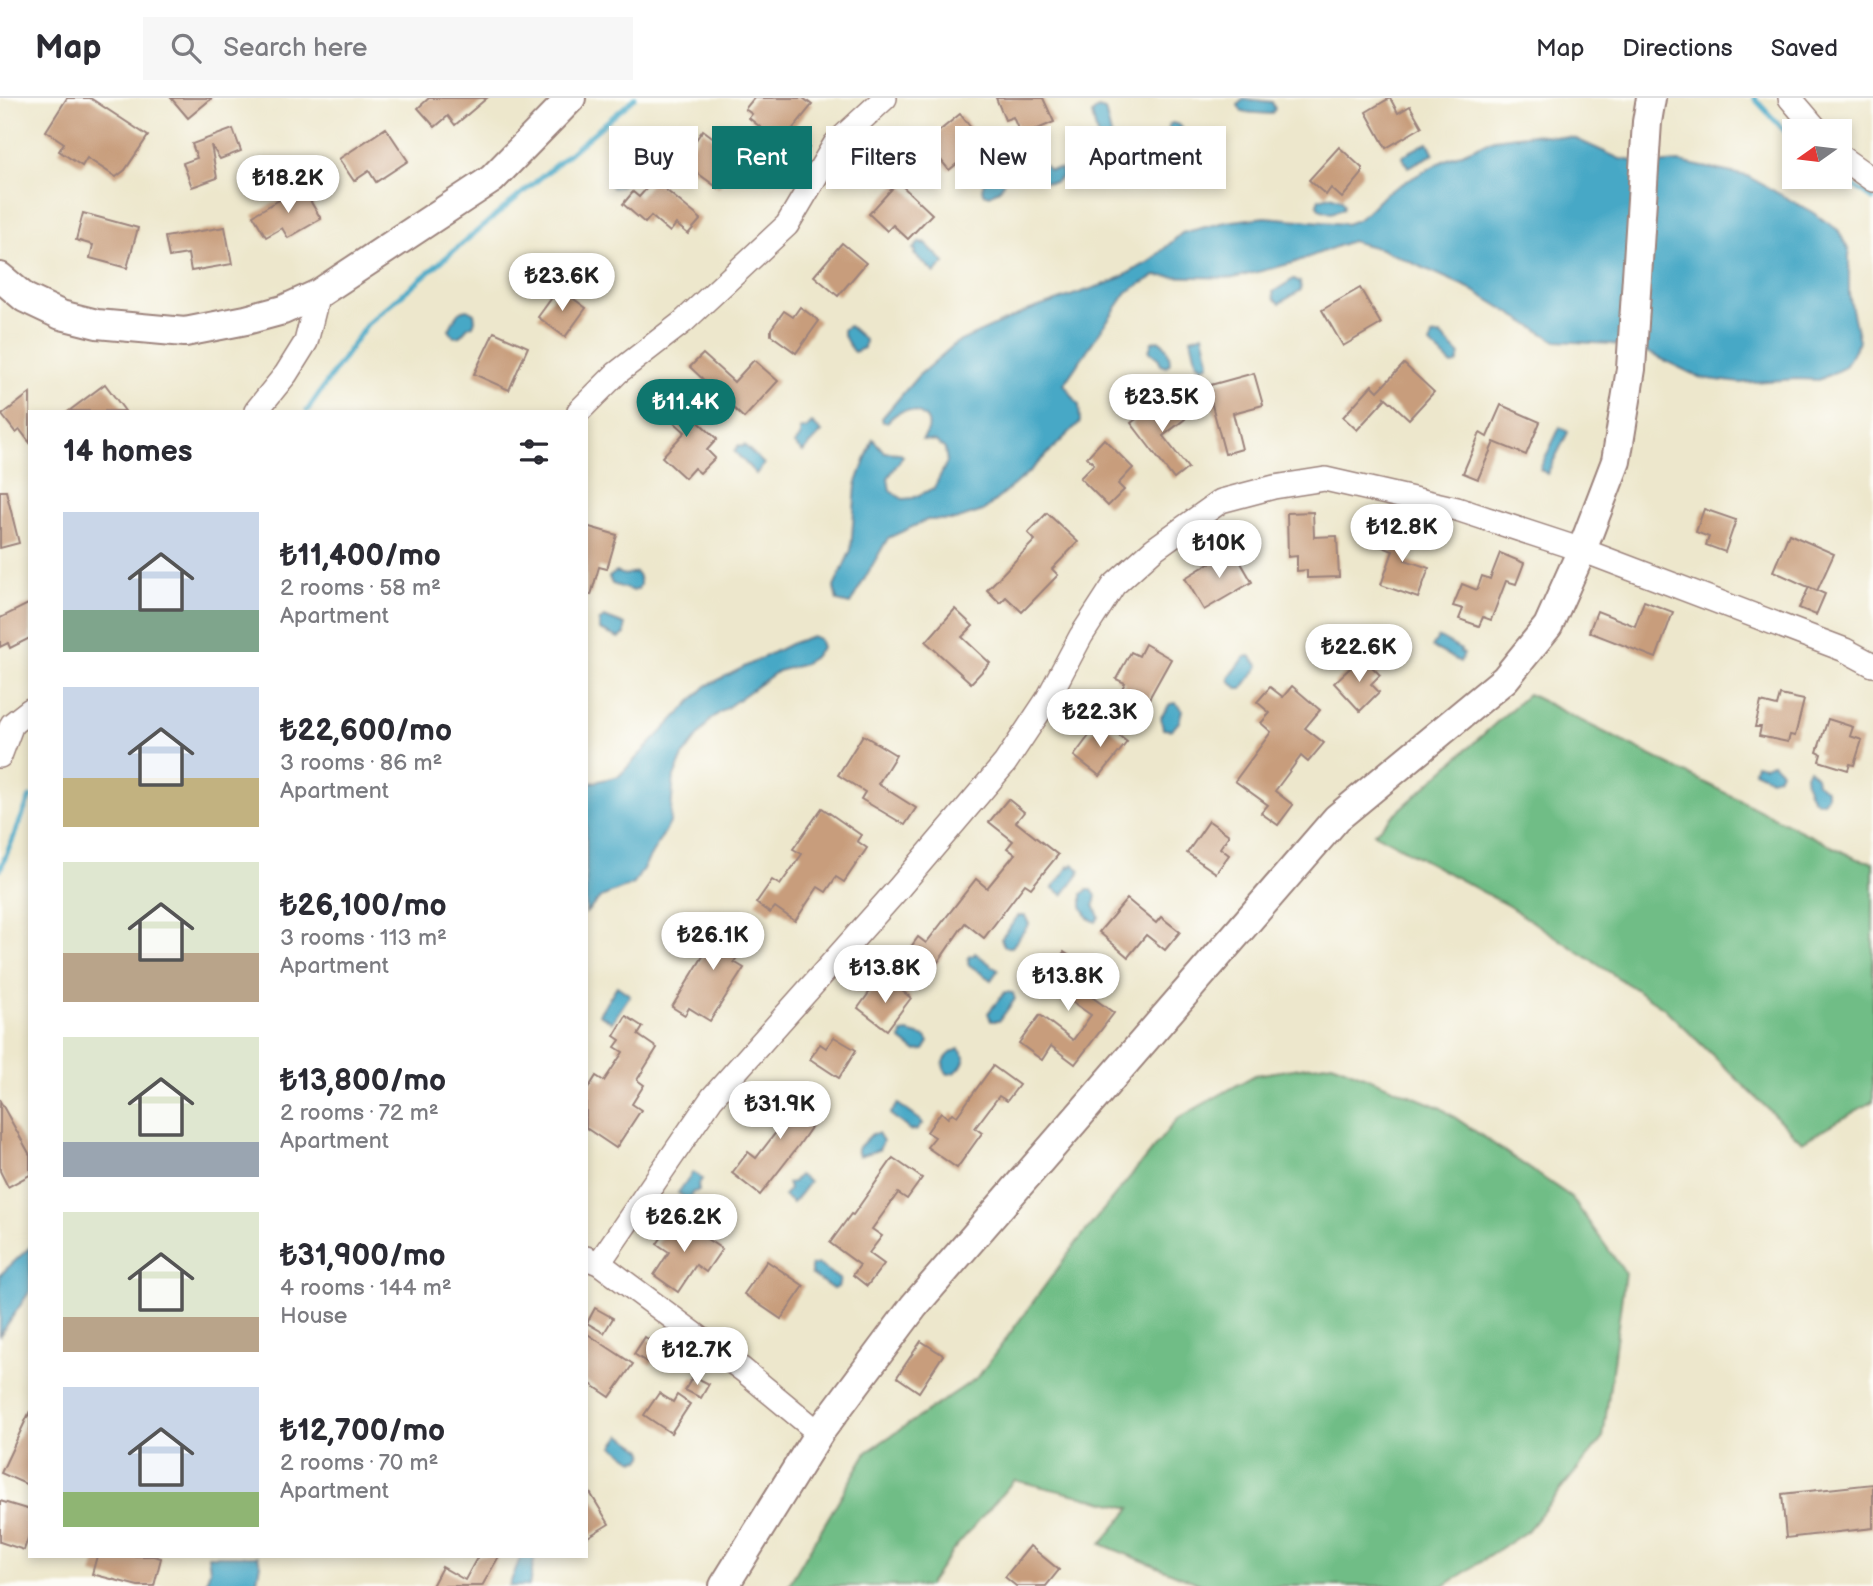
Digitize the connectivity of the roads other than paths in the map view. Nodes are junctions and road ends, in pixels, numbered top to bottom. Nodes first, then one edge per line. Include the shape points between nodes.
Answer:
1 (571, 98) edge
2 (885, 98) edge
3 (1790, 98) edge
4 (1649, 110) edge
5 (1808, 119) edge
6 (1852, 165) edge
7 (1873, 180) edge
8 (0, 276) edge
9 (318, 294) junction
10 (257, 410) edge
11 (580, 410) edge
12 (1582, 550) junction
13 (1873, 665) edge
14 (28, 712) edge
15 (0, 756) edge
16 (593, 1261) edge
17 (818, 1433) junction
18 (724, 1586) edge

1 - 9 street via 492,179
2 - 11 street via 835,145 787,225
3 - 5 street
4 - 12 street via 1630,369 1616,461
6 - 7 street
8 - 9 street via 25,299 61,315 97,324 185,332 283,310
9 - 10 street via 306,342
12 - 13 street via 1832,645
12 - 16 street via 1457,509 1325,480 1221,501 1154,549 1114,585 1048,700 1005,763 712,1098
12 - 17 street via 1548,626 1505,679 1337,818 914,1306
14 - 15 street via 12,724
16 - 17 street via 743,1370
17 - 18 street

